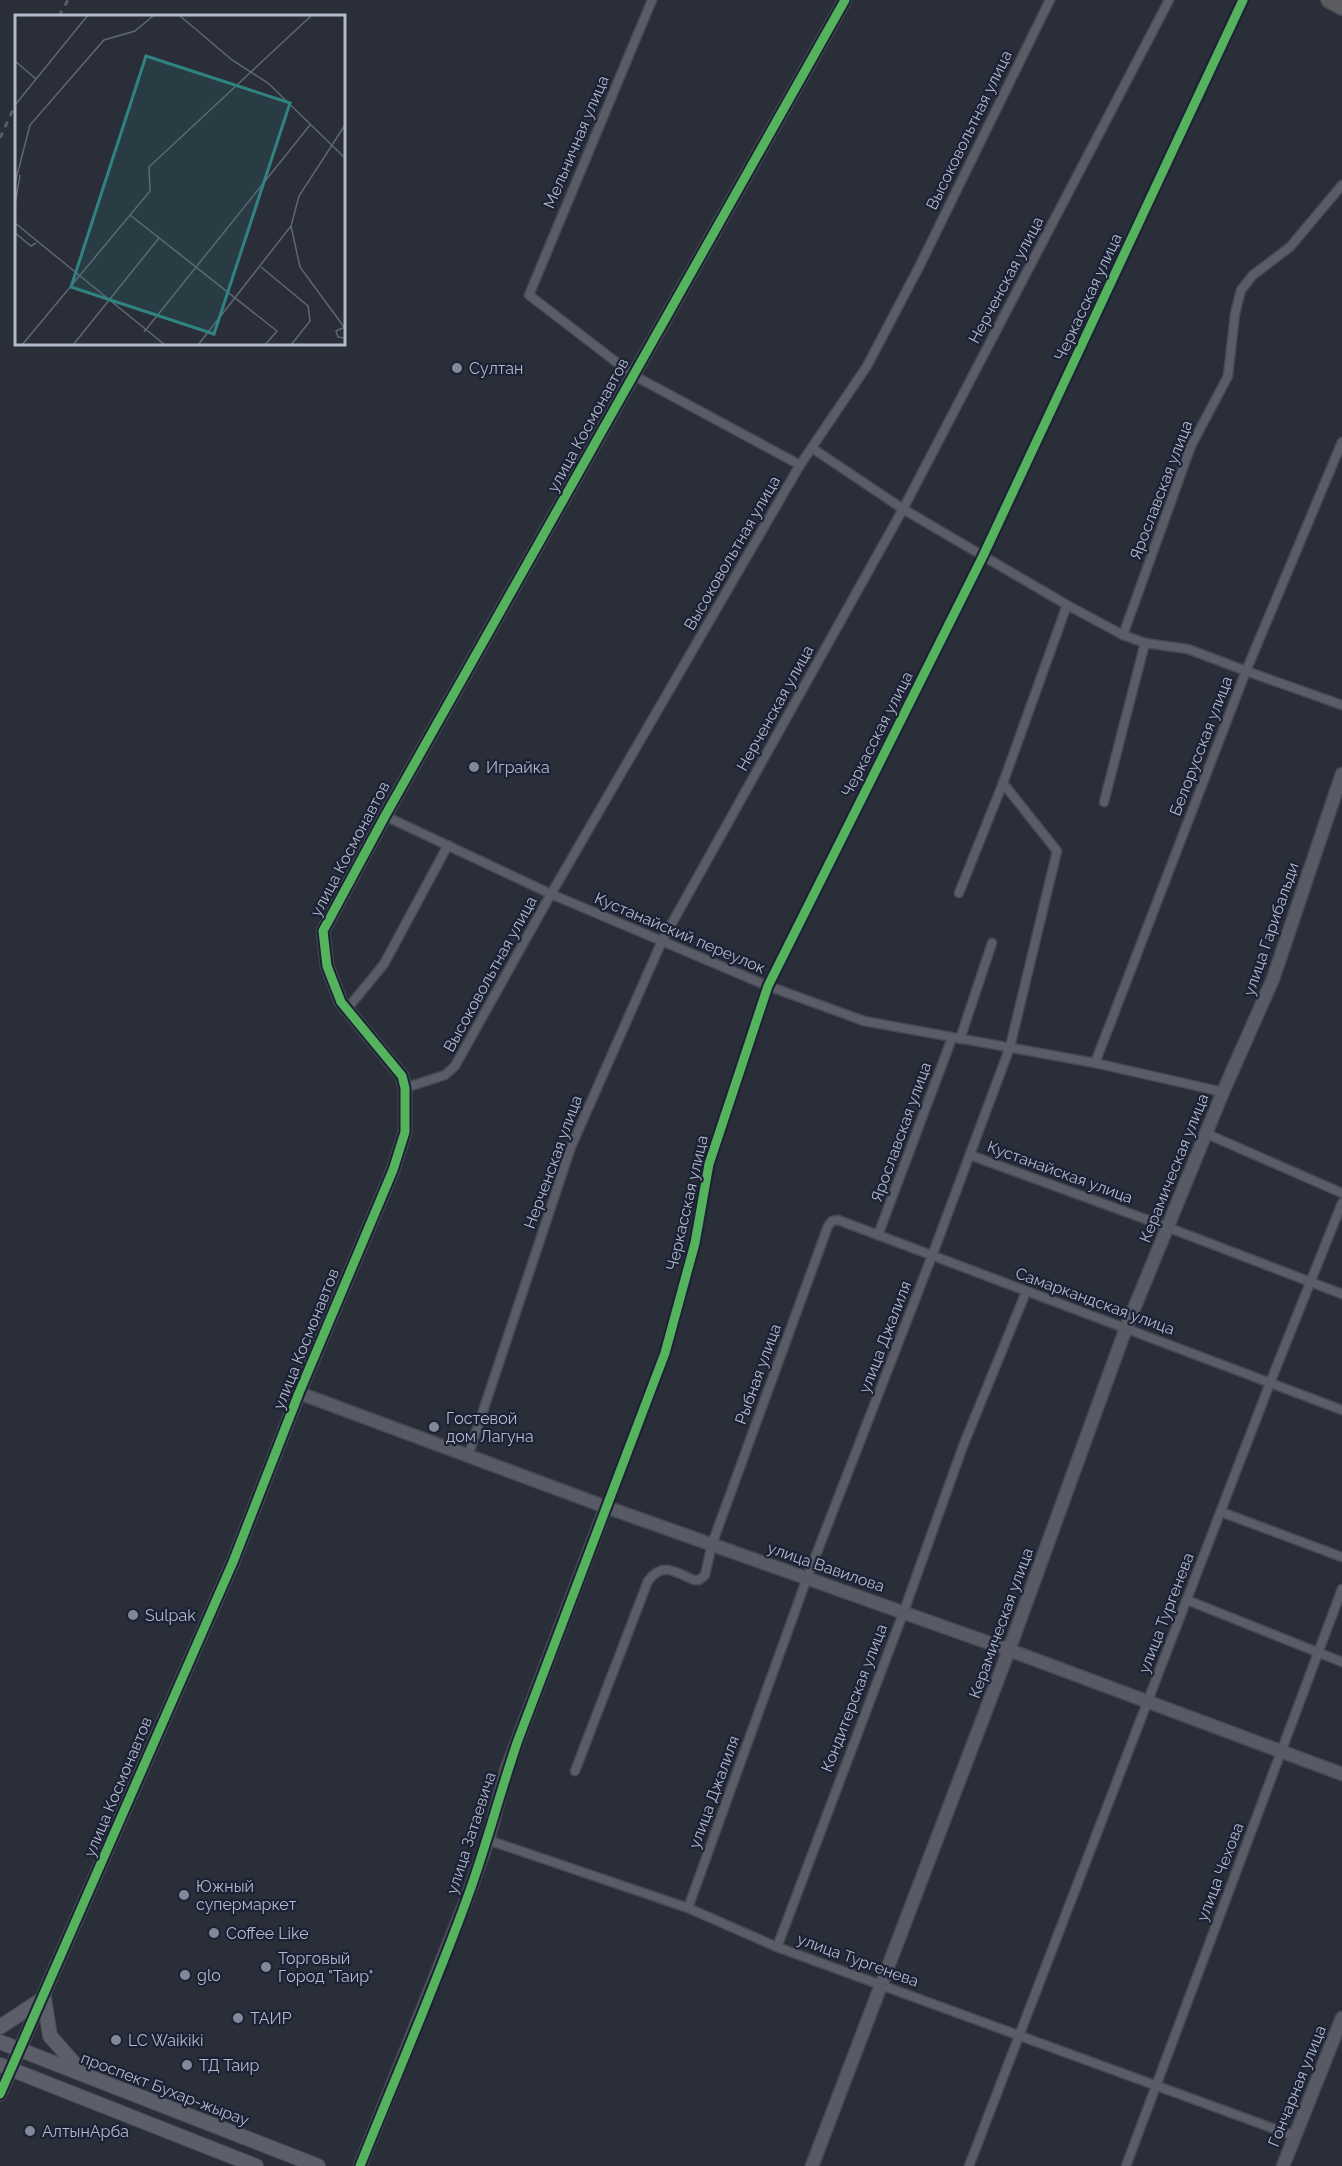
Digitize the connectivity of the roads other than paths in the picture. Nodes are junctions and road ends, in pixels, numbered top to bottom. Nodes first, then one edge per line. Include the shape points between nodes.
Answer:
1 (652, 0) edge
2 (845, 0) edge
3 (1050, 0) edge
4 (1169, 0) edge
5 (1243, 0) edge
6 (1329, 0) edge
7 (1342, 7) edge
8 (1342, 185) edge
9 (633, 375) junction
10 (1342, 442) edge
11 (812, 448) junction
12 (800, 465) junction
13 (903, 509) junction
14 (983, 556) junction
15 (1067, 605) junction
16 (1123, 635) junction
17 (1145, 643) junction
18 (1246, 671) junction
19 (1342, 705) edge
20 (1342, 774) edge
21 (1003, 783) junction
22 (1104, 802) dead end
23 (385, 816) junction
24 (448, 846) junction
25 (959, 893) dead end
26 (551, 894) junction
27 (662, 941) junction
28 (992, 943) dead end
29 (768, 986) junction
30 (347, 1009) junction
31 (956, 1039) junction
32 (1010, 1047) junction
33 (1095, 1063) junction
34 (405, 1088) junction
35 (1223, 1092) junction
36 (1207, 1134) junction
37 (970, 1155) junction
38 (1342, 1193) edge
39 (1342, 1203) edge
40 (838, 1220) joint
41 (1167, 1227) junction
42 (878, 1236) junction
43 (932, 1256) junction
44 (1310, 1283) junction
45 (1026, 1292) junction
46 (1342, 1294) edge
47 (1126, 1328) junction
48 (1270, 1383) junction
49 (299, 1393) junction
50 (1342, 1410) edge
51 (468, 1456) junction
52 (606, 1507) junction
53 (1221, 1512) junction
54 (712, 1544) junction
55 (1342, 1557) edge
56 (807, 1578) junction
57 (1342, 1589) edge
58 (1187, 1600) junction
59 (904, 1611) junction
60 (1009, 1650) junction
61 (1318, 1653) junction
62 (1342, 1662) edge
63 (1148, 1702) junction
64 (1282, 1751) junction
65 (575, 1771) dead end
66 (1342, 1774) edge
67 (488, 1840) junction
68 (687, 1908) junction
69 (777, 1947) junction
70 (882, 1984) junction
71 (44, 1998) junction
72 (1342, 2018) edge
73 (0, 2027) edge
74 (1020, 2035) junction
75 (0, 2042) edge
76 (20, 2050) junction
77 (5, 2067) edge
78 (84, 2075) junction
79 (1156, 2086) junction
80 (0, 2094) edge
81 (1294, 2136) junction
82 (256, 2166) edge
83 (318, 2166) edge
84 (360, 2166) edge
85 (812, 2166) edge
86 (969, 2166) edge
87 (1126, 2166) edge
88 (1284, 2166) edge

1 - 9 street, Мельничная улица via 528,295
2 - 9 street, улица Космонавтов
3 - 11 street, Высоковольтная улица via 867,366
4 - 13 street, Нерченская улица
5 - 14 street, Черкасская улица
6 - 7 highway
8 - 16 street, Ярославская улица via 1290,247 1253,275 1241,290 1228,376 1191,446
9 - 12 street
9 - 23 street, улица Космонавтов
10 - 18 street, Белорусская улица
11 - 12 street, Высоковольтная улица
11 - 13 street
12 - 26 street, Высоковольтная улица
13 - 14 street
13 - 27 street, Нерченская улица
14 - 15 street
14 - 29 street, Черкасская улица
15 - 16 street
15 - 21 street
16 - 17 street
17 - 18 street via 1188,649
17 - 22 street
18 - 19 street
18 - 33 street, Белорусская улица
20 - 35 street, улица Гарибальди via 1273,978
21 - 25 street
21 - 32 street, улица Джалиля via 1057,851
23 - 24 street, Кустанайский переулок
23 - 30 street, улица Космонавтов via 323,931 327,966
24 - 26 street, Кустанайский переулок
24 - 30 street via 384,964
26 - 27 street, Кустанайский переулок
26 - 34 street, Высоковольтная улица via 455,1066 445,1075
27 - 29 street, Кустанайский переулок
27 - 51 street, Нерченская улица via 571,1147
28 - 31 street, Ярославская улица
29 - 31 street, Кустанайский переулок via 864,1021
29 - 52 street, Черкасская улица via 709,1164 695,1243 665,1353
30 - 34 street, улица Космонавтов via 402,1076
31 - 32 street, Кустанайский переулок
31 - 42 street, Ярославская улица
32 - 33 street, Кустанайский переулок
32 - 37 street, улица Джалиля
33 - 35 street, Кустанайский переулок
34 - 49 street, улица Космонавтов via 405,1132 393,1170
35 - 36 street, Керамическая улица
36 - 38 street
36 - 41 street, Керамическая улица
37 - 41 street, Кустанайская улица
37 - 43 street, улица Джалиля
39 - 44 street, улица Тургенева
40 - 42 street, Самаркандская улица
40 - 54 street, Рыбная улица via 828,1226
41 - 44 street, Кустанайская улица
41 - 47 street, Керамическая улица
42 - 43 street, Самаркандская улица
43 - 45 street, Самаркандская улица
43 - 56 street, улица Джалиля
44 - 46 street, Кустанайская улица
44 - 48 street, улица Тургенева
45 - 47 street, Самаркандская улица
45 - 59 street, Кондитерская улица via 963,1446
47 - 48 street, Самаркандская улица
47 - 60 street, Керамическая улица
48 - 50 street, Самаркандская улица
48 - 53 street, улица Тургенева
49 - 51 street, улица Вавилова
49 - 71 street, улица Космонавтов via 233,1562
51 - 52 street, улица Вавилова
52 - 54 street, улица Вавилова
52 - 67 street, улица Затаевича via 507,1768
53 - 55 street
53 - 58 street, улица Тургенева
54 - 56 street, улица Вавилова
54 - 65 street, Рыбная улица via 705,1575 699,1580 660,1569 648,1581
56 - 59 street, улица Вавилова
56 - 68 street, улица Джалиля
57 - 61 street, улица Чехова
58 - 61 street
58 - 63 street, улица Тургенева
59 - 60 street, улица Вавилова
59 - 69 street, Кондитерская улица
60 - 63 street, улица Вавилова
60 - 70 street, Керамическая улица
61 - 62 street
61 - 64 street, улица Чехова
63 - 64 street, улица Вавилова
63 - 74 street, улица Тургенева
64 - 66 street, улица Вавилова
64 - 79 street, улица Чехова
67 - 68 street, улица Тургенева
67 - 84 street, улица Затаевича
68 - 69 street, улица Тургенева
69 - 70 street, улица Тургенева
70 - 74 street, улица Тургенева
70 - 85 street, Керамическая улица
71 - 73 main road
71 - 76 street, улица Космонавтов
71 - 78 main road via 50,2036
72 - 81 street, Гончарная улица
74 - 79 street, улица Тургенева
74 - 86 street, улица Тургенева
75 - 76 main road, проспект Бухар-жырау
76 - 77 street, улица Космонавтов
76 - 78 main road, проспект Бухар-жырау
77 - 80 street, улица Космонавтов
77 - 82 main road
78 - 83 main road, проспект Бухар-жырау
79 - 81 street, улица Тургенева
79 - 87 street, улица Чехова
81 - 88 street, Гончарная улица

